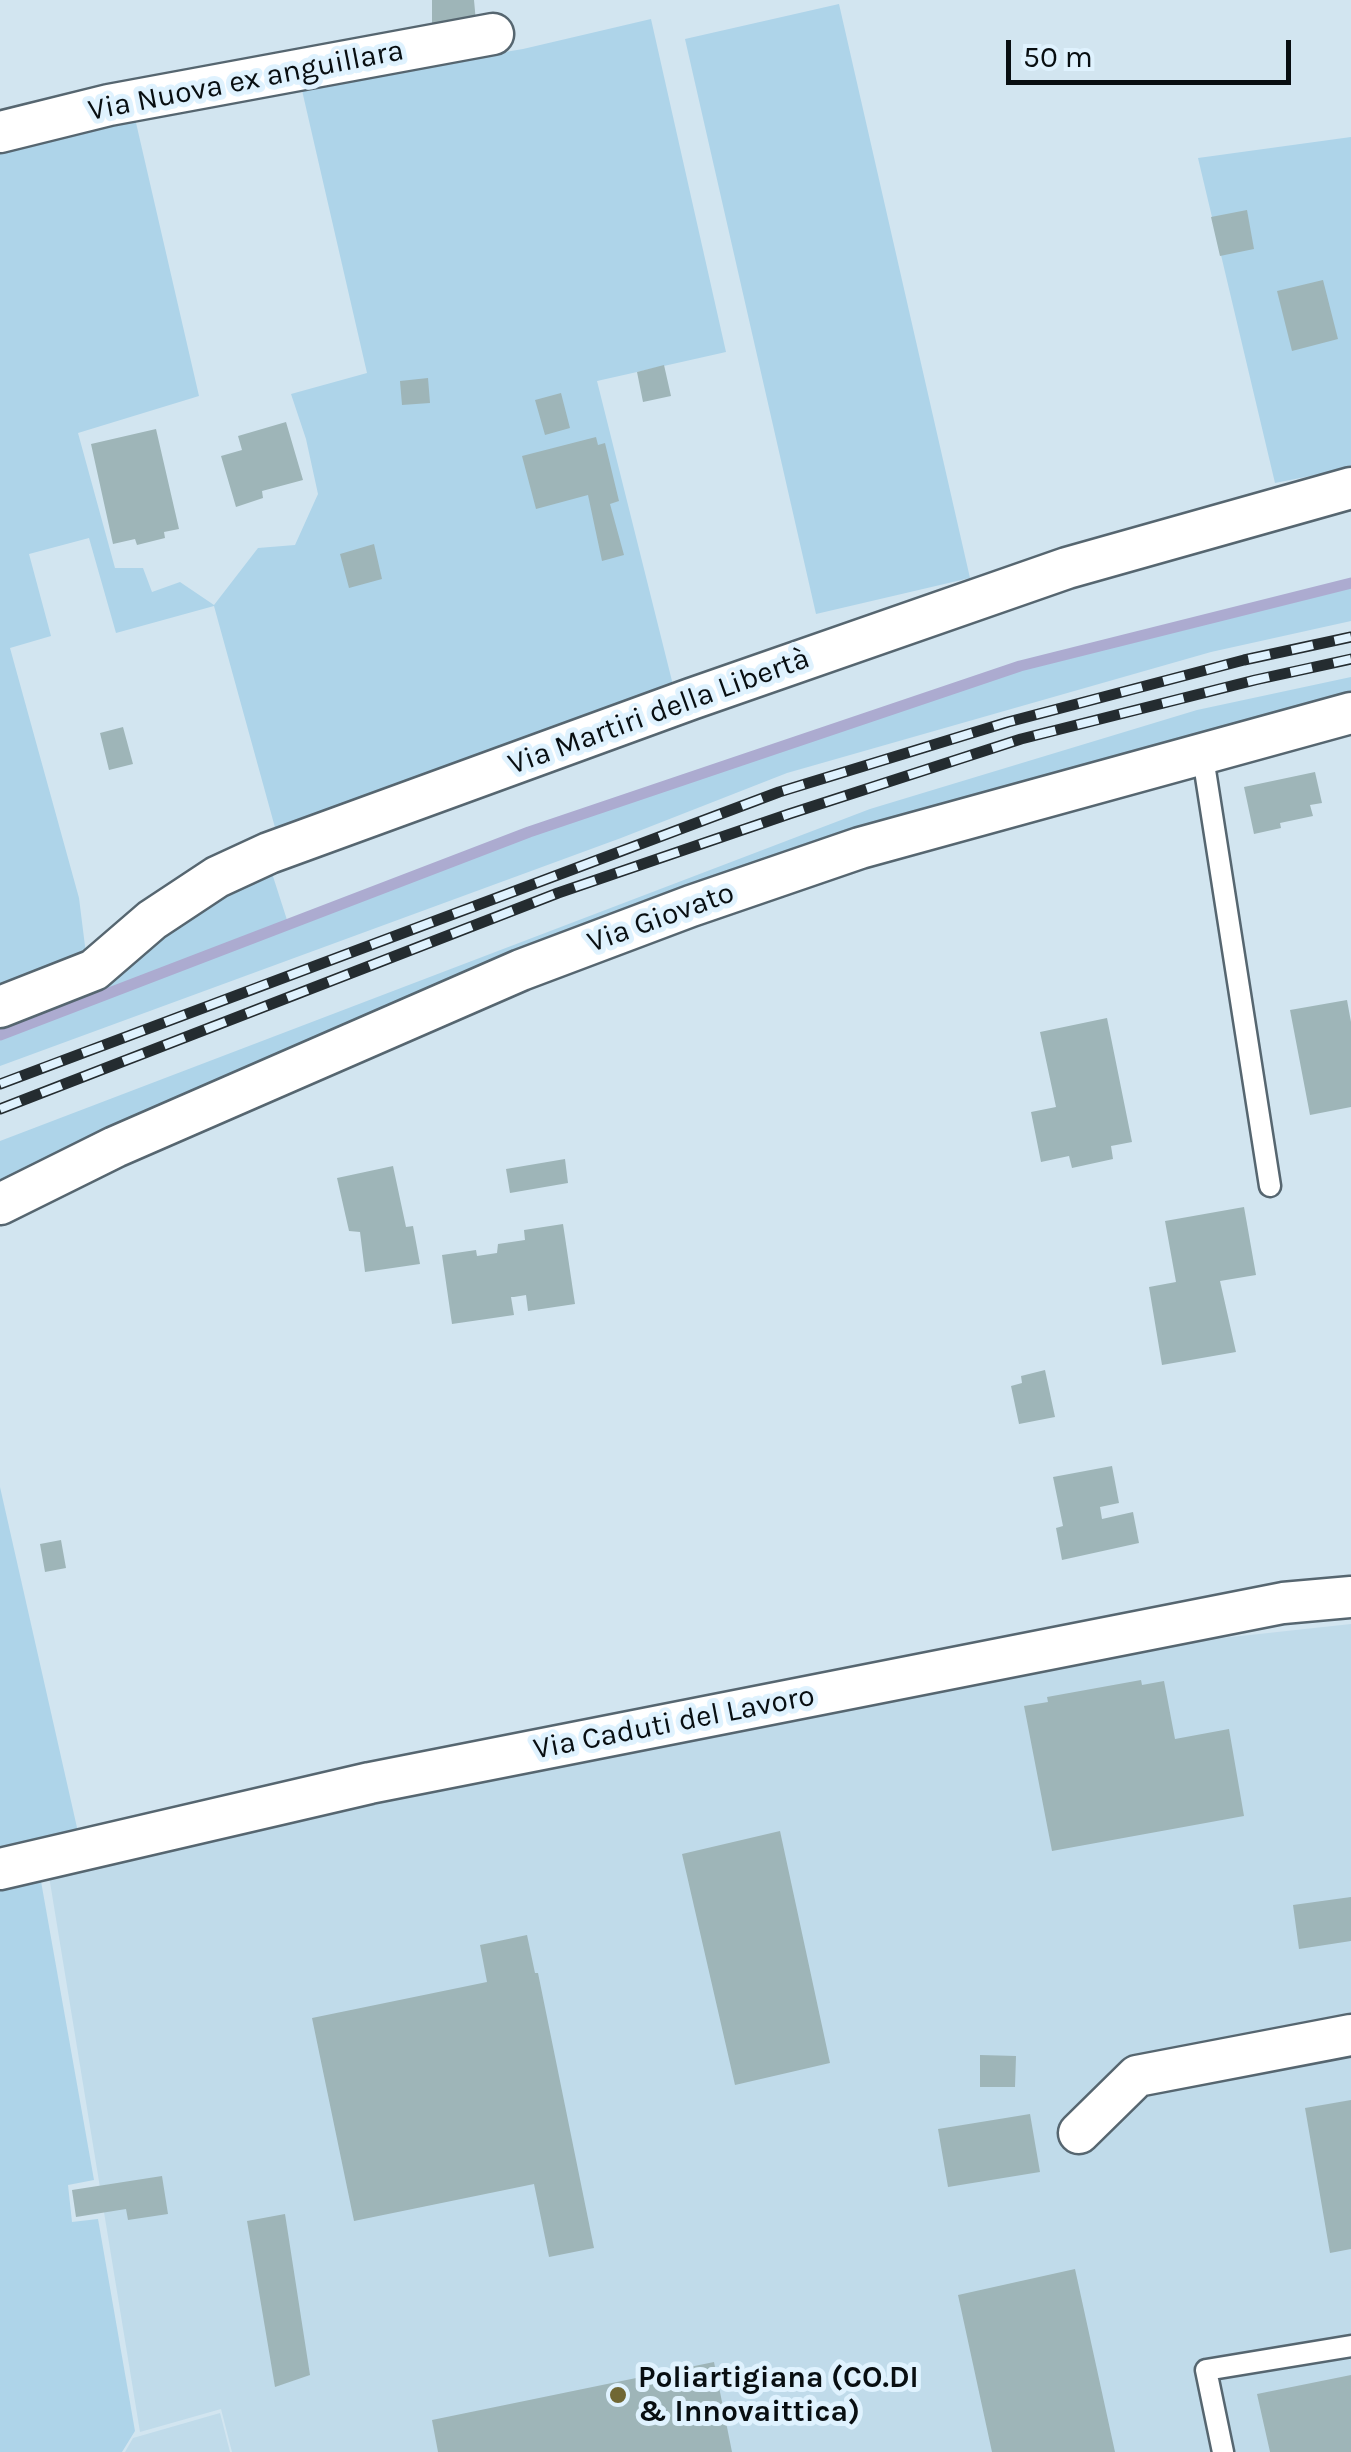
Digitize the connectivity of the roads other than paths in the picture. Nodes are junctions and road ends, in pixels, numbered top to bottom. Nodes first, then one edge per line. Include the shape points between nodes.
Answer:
1 (493, 34) dead end
2 (0, 132) edge
3 (1351, 488) edge
4 (1351, 713) edge
5 (1202, 752) junction
6 (0, 1008) edge
7 (1270, 1186) dead end
8 (0, 1204) edge
9 (1351, 1597) edge
10 (0, 1869) edge
11 (1351, 2035) edge
12 (1079, 2134) dead end
13 (1351, 2346) edge
14 (1223, 2452) edge

1 - 2 street, Via Nuova ex anguillara via 110,105
3 - 6 street, Via Martiri della Libertà via 1067,568 269,853 217,877 152,920 94,970
4 - 5 street, Via Giovato
5 - 7 lane
5 - 8 street, Via Giovato via 860,848 589,944
9 - 10 street, Via Caduti del Lavoro via 1283,1604 370,1783
11 - 12 street via 1137,2076
13 - 14 lane via 1206,2370

